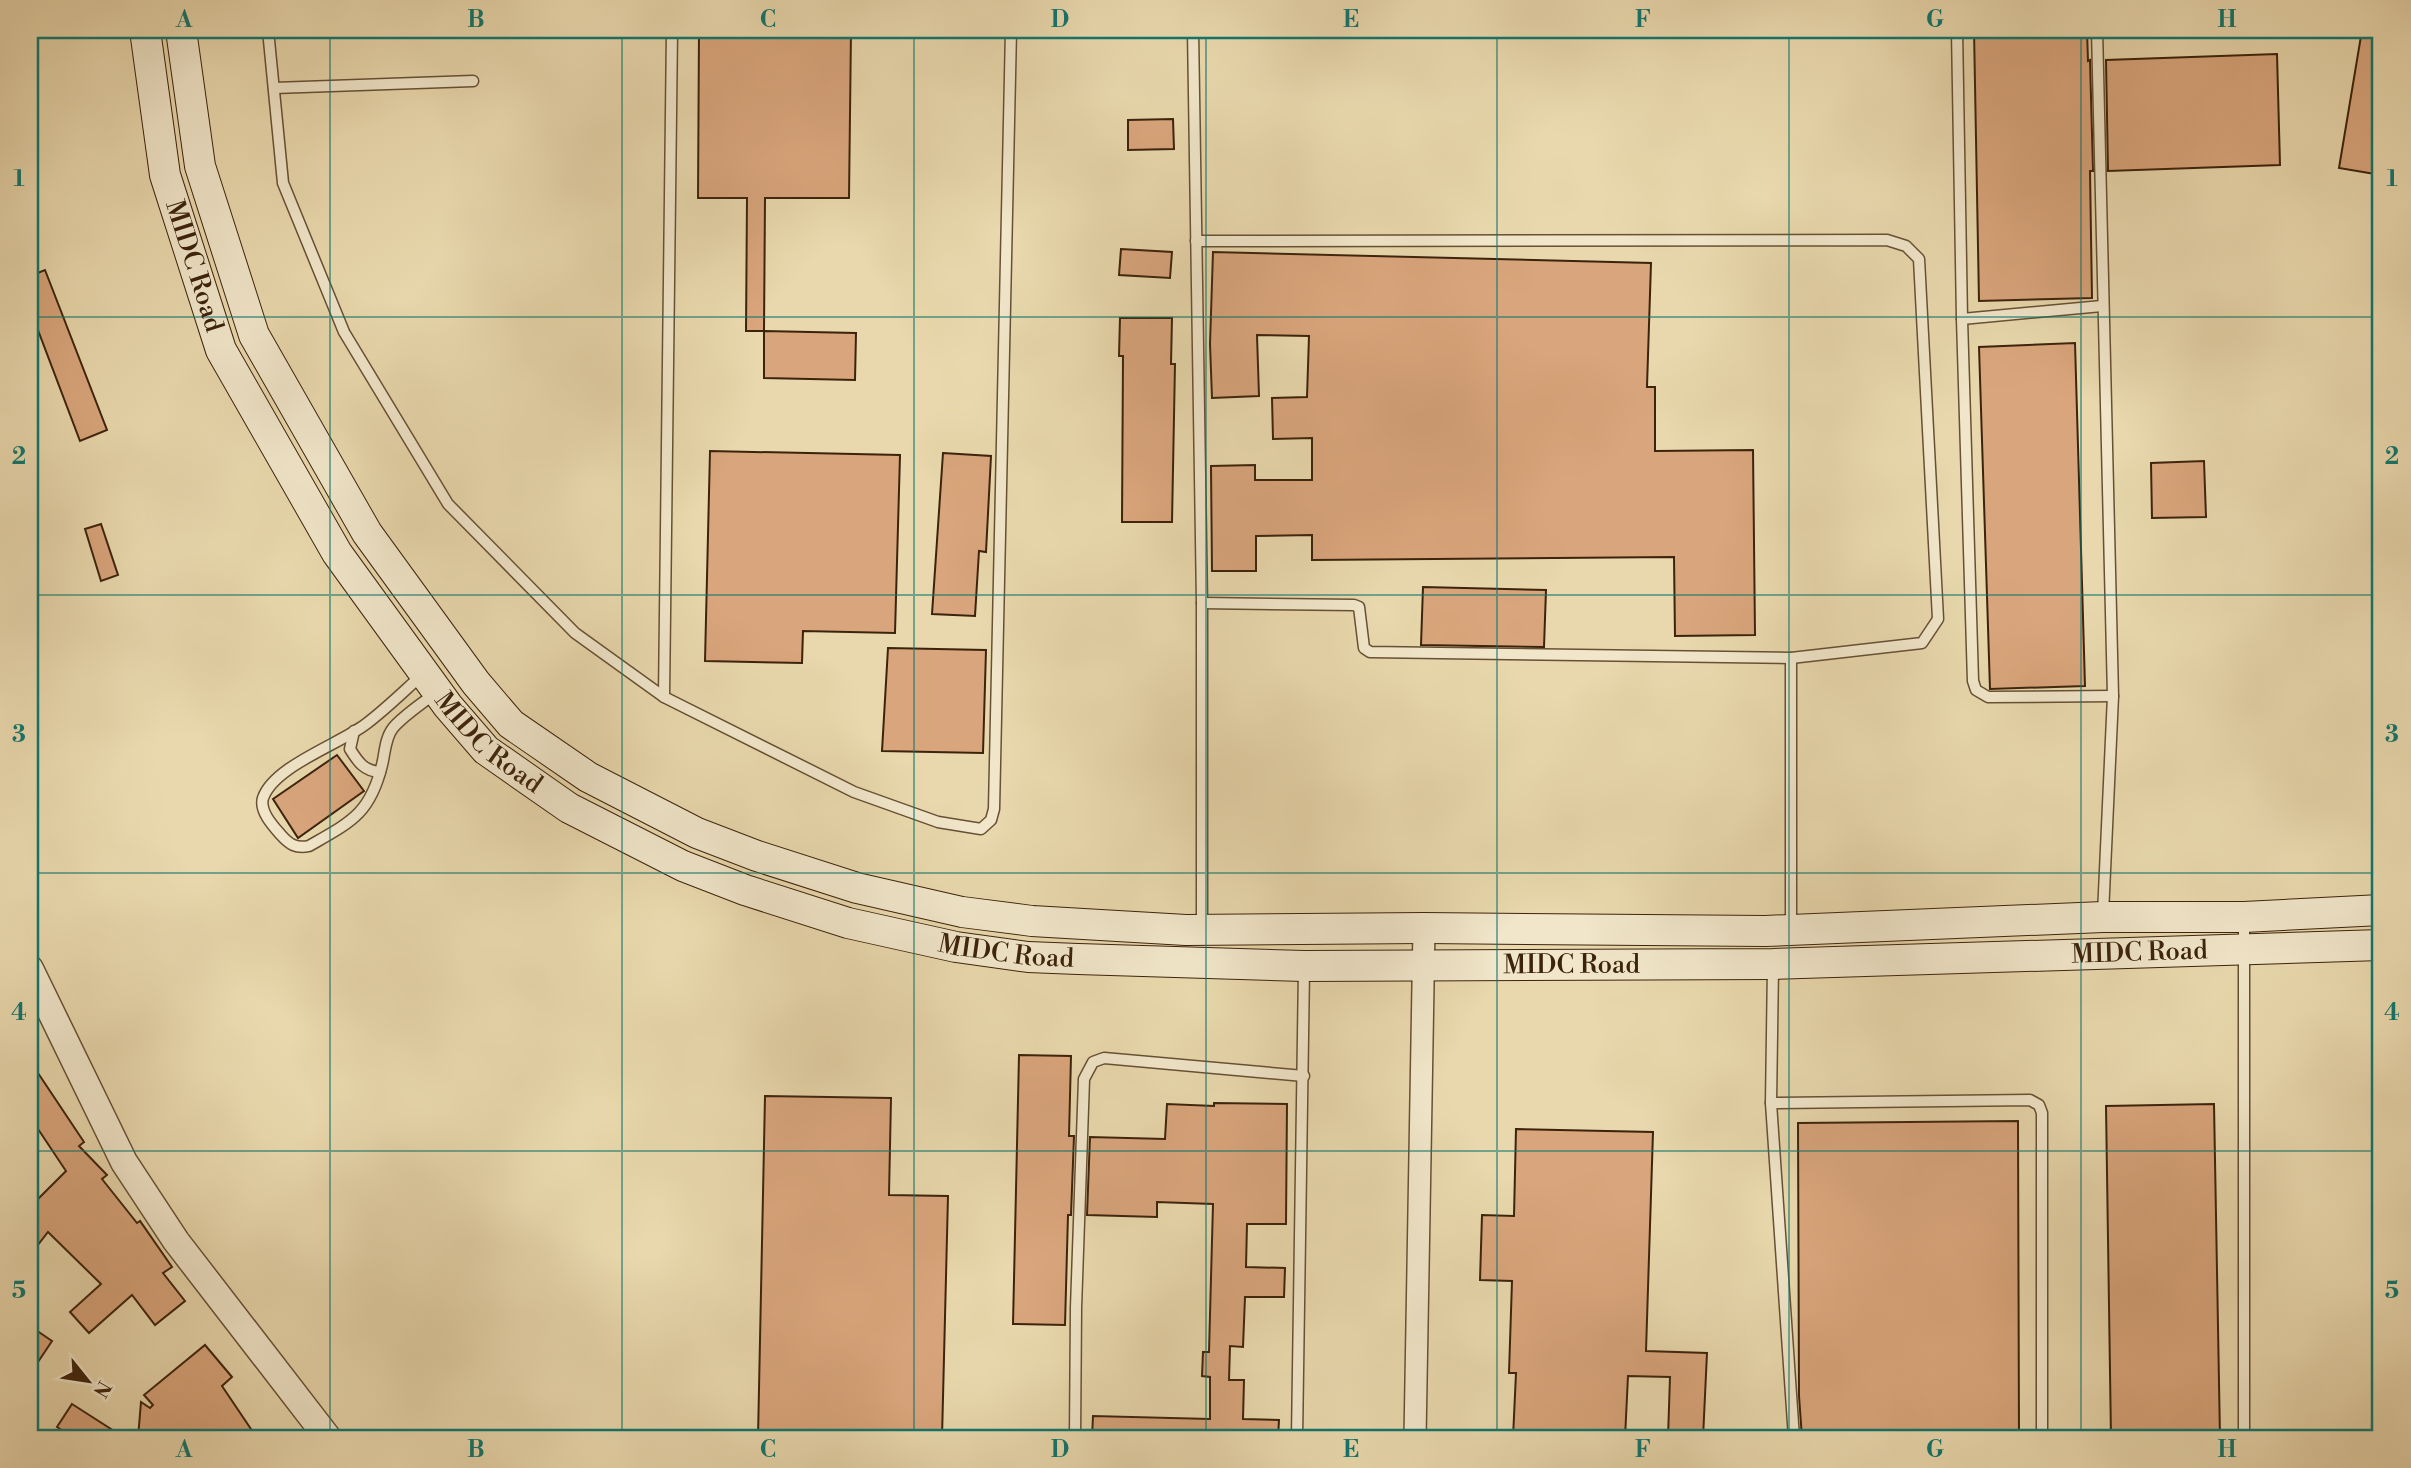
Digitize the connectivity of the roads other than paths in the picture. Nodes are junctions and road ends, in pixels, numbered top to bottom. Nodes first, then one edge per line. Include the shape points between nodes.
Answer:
1 (145, 30) edge
2 (181, 30) edge
3 (268, 30) edge
4 (672, 30) edge
5 (1011, 30) edge
6 (1193, 30) edge
7 (1957, 30) edge
8 (2097, 30) edge
9 (473, 81) dead end
10 (274, 88) junction
11 (1196, 241) junction
12 (2102, 306) junction
13 (1962, 319) junction
14 (1202, 603) junction
15 (1791, 658) junction
16 (430, 682) junction
17 (664, 696) junction
18 (2113, 696) junction
19 (354, 732) junction
20 (380, 772) junction
21 (2381, 910) edge
22 (2103, 917) junction
23 (2244, 917) junction
24 (1424, 928) junction
25 (1202, 929) junction
26 (1791, 930) junction
27 (2381, 945) edge
28 (2244, 950) junction
29 (1424, 964) junction
30 (1773, 964) junction
31 (1304, 966) junction
32 (30, 969) edge
33 (1304, 1076) junction
34 (1771, 1103) junction
35 (328, 1438) edge
36 (1075, 1438) edge
37 (1297, 1438) edge
38 (1415, 1438) edge
39 (1794, 1438) edge
40 (2042, 1438) edge
41 (2244, 1438) edge

1 - 16 main road, MIDC Road via 164,175 221,350 337,553
2 - 25 main road, MIDC Road via 200,166 254,335 367,533 511,724 588,777 697,833 858,888 962,912 1032,921
3 - 10 lane
4 - 17 lane
5 - 17 lane via 991,820 981,829 938,822 854,792
6 - 11 lane
7 - 13 lane
8 - 12 lane
9 - 10 lane
10 - 17 lane via 283,183 344,332 448,504 575,634
11 - 14 lane
11 - 15 lane via 1887,240 1906,246 1919,258 1938,619 1922,643
12 - 13 lane
12 - 18 lane
13 - 18 lane via 1976,690 1988,697
14 - 15 lane via 1354,605 1359,607 1364,648 1370,652
14 - 25 lane
15 - 26 lane
16 - 19 lane
16 - 20 lane via 393,729
16 - 31 main road, MIDC Road via 486,750 569,808 683,866 745,890 848,923 956,947 1028,957
18 - 22 lane
19 - 20 lane via 350,750 358,763 370,772
19 - 20 lane via 281,775 267,790 264,811 292,845 309,846 361,813
21 - 23 main road, MIDC Road
22 - 23 main road, MIDC Road
22 - 26 main road, MIDC Road
23 - 28 lane
24 - 25 main road, MIDC Road
24 - 26 main road, MIDC Road
24 - 29 street
27 - 28 main road, MIDC Road
28 - 30 main road, MIDC Road
28 - 41 lane
29 - 30 main road, MIDC Road
29 - 31 main road, MIDC Road
29 - 38 street
30 - 34 lane
31 - 33 lane
32 - 35 street via 124,1162 176,1241
33 - 36 lane via 1104,1058 1093,1062 1084,1079
33 - 37 lane
34 - 39 lane
34 - 40 lane via 2030,1100 2039,1105

